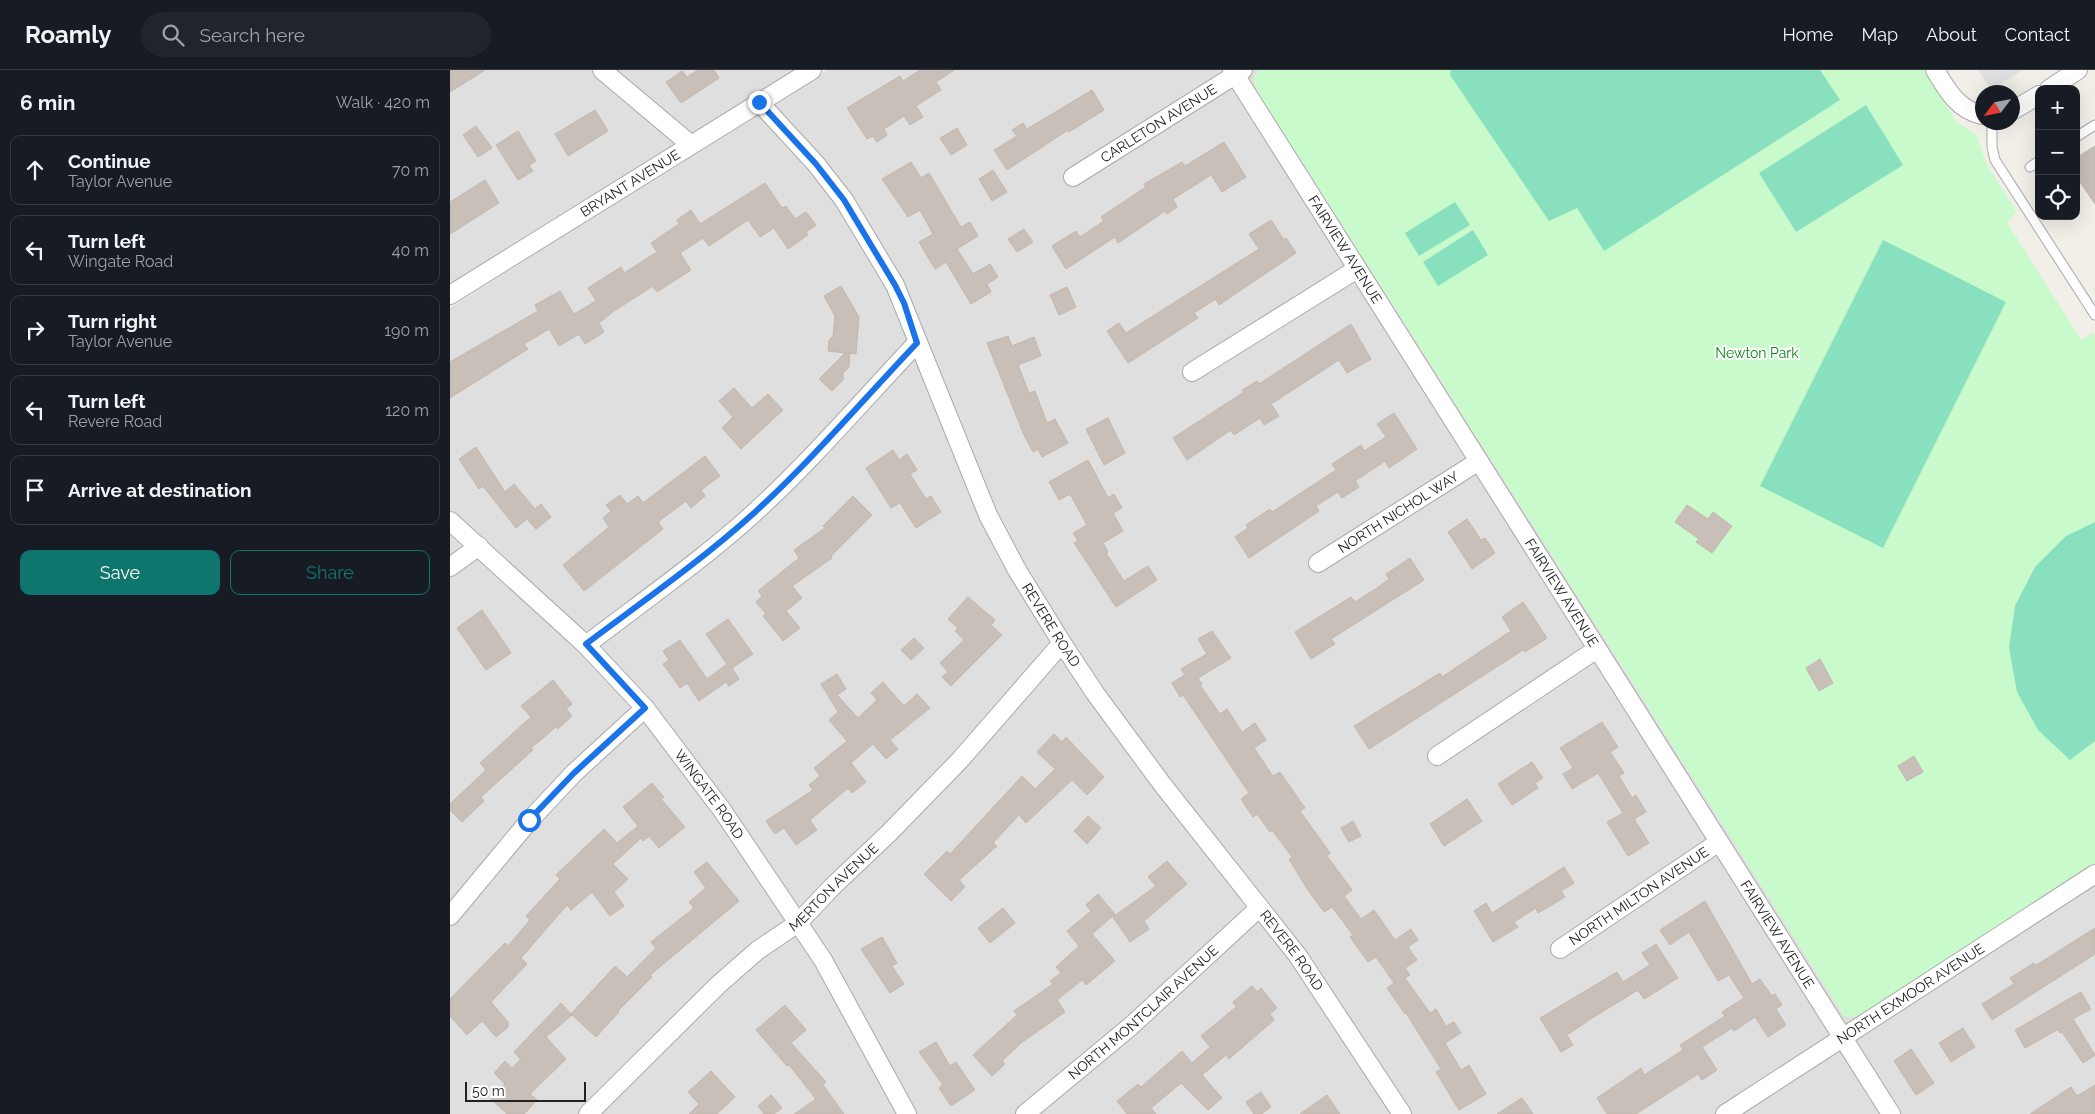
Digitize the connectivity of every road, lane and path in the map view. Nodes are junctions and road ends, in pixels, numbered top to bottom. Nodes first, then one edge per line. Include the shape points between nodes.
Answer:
1 (602, 70) edge
2 (812, 70) edge
3 (1934, 70) edge
4 (2078, 70) edge
5 (1237, 72) edge
6 (2055, 85) edge
7 (2035, 97) edge
8 (759, 102) junction
9 (2020, 106) edge
10 (1975, 113) edge
11 (2095, 125) edge
12 (1988, 130) edge
13 (2080, 134) edge
14 (690, 144) junction
15 (2035, 164) edge
16 (2030, 167) dead end
17 (1074, 177) dead end
18 (1357, 269) junction
19 (450, 295) edge
20 (2095, 315) edge
21 (917, 343) junction
22 (1192, 372) dead end
23 (1479, 461) junction
24 (450, 521) edge
25 (479, 546) junction
26 (1318, 563) dead end
27 (450, 568) edge
28 (1062, 643) junction
29 (586, 644) junction
30 (1597, 648) junction
31 (645, 708) junction
32 (1437, 756) dead end
33 (1719, 842) junction
34 (2095, 874) edge
35 (1259, 908) junction
36 (450, 916) edge
37 (798, 922) junction
38 (1560, 949) dead end
39 (1842, 1037) junction
40 (588, 1114) edge
41 (907, 1114) edge
42 (1025, 1114) edge
43 (1402, 1114) edge
44 (1725, 1114) edge
45 (1891, 1114) edge

1 - 14 street
2 - 8 street, BRYANT AVENUE
3 - 10 street via 1956,101
4 - 6 street
5 - 17 street, CARLETON AVENUE
5 - 18 street, FAIRVIEW AVENUE
7 - 9 street
8 - 14 street, BRYANT AVENUE
8 - 21 street, REVERE ROAD via 844,200 895,285
11 - 13 lane
12 - 20 lane via 1995,160
14 - 19 street, BRYANT AVENUE
15 - 16 lane
18 - 22 street
18 - 23 street, FAIRVIEW AVENUE
21 - 28 street, REVERE ROAD via 988,515
21 - 29 street via 794,475 753,514 697,561
23 - 26 street, NORTH NICHOL WAY
23 - 30 street, FAIRVIEW AVENUE
24 - 25 street, WINGATE ROAD
25 - 27 street
25 - 29 street, WINGATE ROAD
28 - 35 street, REVERE ROAD via 1123,730
28 - 37 street, MERTON AVENUE via 954,766
29 - 31 street, WINGATE ROAD
30 - 32 street
30 - 33 street, FAIRVIEW AVENUE
31 - 36 street via 542,807
31 - 37 street, WINGATE ROAD via 722,810
33 - 38 street, NORTH MILTON AVENUE
33 - 39 street, FAIRVIEW AVENUE
34 - 39 street, NORTH EXMOOR AVENUE
35 - 42 street, NORTH MONTCLAIR AVENUE via 1131,1026
35 - 43 street, REVERE ROAD via 1298,956
37 - 40 street, MERTON AVENUE via 758,950 718,985
37 - 41 street, WINGATE ROAD via 828,968
39 - 44 street, NORTH EXMOOR AVENUE
39 - 45 street, FAIRVIEW AVENUE

